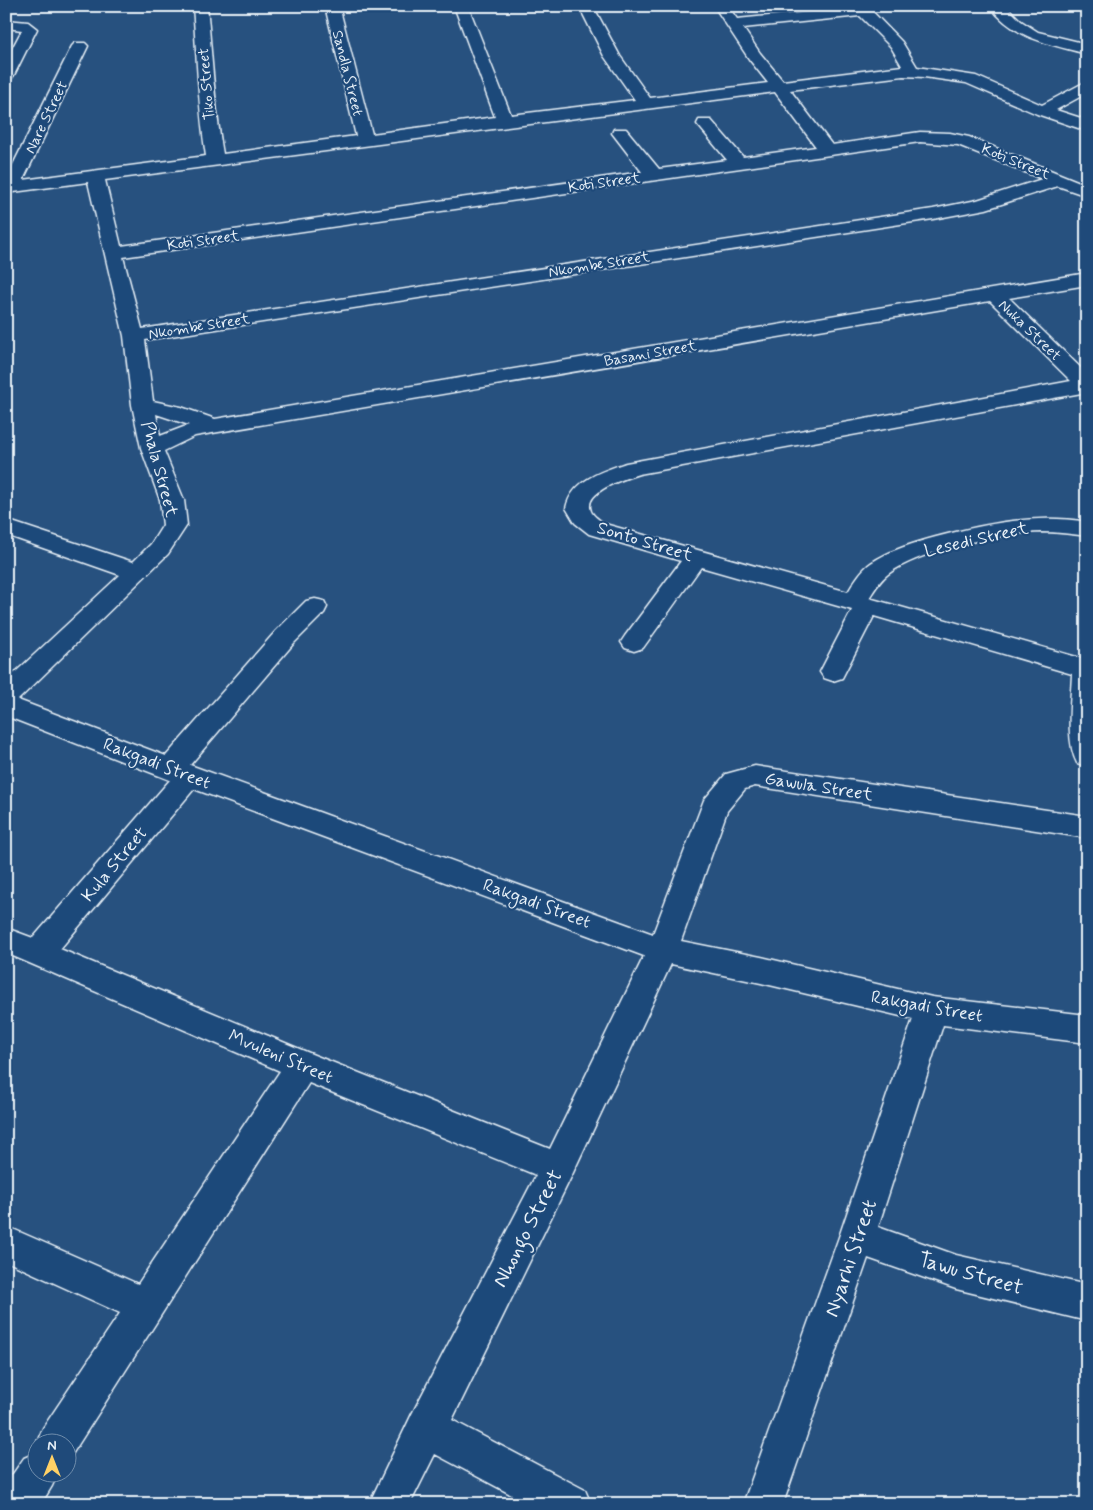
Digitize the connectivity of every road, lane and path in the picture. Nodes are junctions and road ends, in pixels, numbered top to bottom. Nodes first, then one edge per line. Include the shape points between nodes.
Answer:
1 (200, 6) edge
2 (332, 6) edge
3 (461, 6) edge
4 (586, 6) edge
5 (721, 6) edge
6 (997, 6) edge
7 (861, 8) edge
8 (6, 24) edge
9 (734, 24) junction
10 (897, 45) junction
11 (80, 46) dead end
12 (1087, 48) edge
13 (912, 71) junction
14 (6, 75) edge
15 (970, 79) junction
16 (777, 86) junction
17 (1087, 86) edge
18 (644, 103) junction
19 (1043, 111) junction
20 (505, 121) junction
21 (705, 124) dead end
22 (1087, 126) edge
23 (620, 133) dead end
24 (365, 140) junction
25 (827, 150) junction
26 (216, 160) junction
27 (739, 163) junction
28 (654, 175) junction
29 (96, 177) junction
30 (1061, 179) junction
31 (9, 187) edge
32 (1087, 191) edge
33 (113, 253) junction
34 (1087, 278) edge
35 (995, 295) junction
36 (134, 336) junction
37 (1082, 375) edge
38 (144, 405) junction
39 (214, 426) junction
40 (152, 448) junction
41 (6, 527) edge
42 (1087, 529) edge
43 (696, 557) junction
44 (137, 572) junction
45 (861, 604) junction
46 (315, 607) dead end
47 (634, 642) dead end
48 (1086, 669) edge
49 (833, 672) dead end
50 (6, 696) edge
51 (6, 706) edge
52 (1087, 756) edge
53 (180, 773) junction
54 (1087, 827) edge
55 (6, 940) edge
56 (662, 950) junction
57 (39, 952) junction
58 (932, 1010) junction
59 (1087, 1029) edge
60 (302, 1065) junction
61 (558, 1168) junction
62 (857, 1237) junction
63 (6, 1243) edge
64 (1087, 1303) edge
65 (146, 1306) junction
66 (426, 1428) junction
67 (64, 1432) edge
68 (32, 1482) edge
69 (18, 1504) edge
70 (389, 1504) edge
71 (572, 1504) edge
72 (763, 1504) edge

1 - 26 street, Tiko Street via 207,112
2 - 24 street, Sandla Street
3 - 20 street
4 - 18 street via 612,56
5 - 9 street
6 - 12 street via 1016,24 1033,34
7 - 9 street
7 - 10 street
8 - 14 street via 30,29
9 - 16 street
10 - 13 street
10 - 15 street
11 - 31 street, Nare Street
13 - 15 street
13 - 16 street
15 - 19 street
16 - 18 street
16 - 25 street
17 - 19 street
18 - 20 street
19 - 22 street
20 - 24 street
21 - 27 street
23 - 28 street
24 - 26 street
25 - 27 street, Koti Street
25 - 30 street, Koti Street via 920,137 950,138
26 - 29 street
27 - 28 street, Koti Street
28 - 33 street, Koti Street
29 - 31 street
29 - 33 street, Phala Street
30 - 32 street, Koti Street
30 - 36 street, Nkombe Street via 980,205 933,214
33 - 36 street, Phala Street
34 - 35 street, Basani Street
35 - 37 street, Nuka Street
35 - 39 street, Basani Street
36 - 38 street, Phala Street
37 - 43 street, Sonto Street via 634,468 598,482 579,501 586,522 597,529
38 - 39 street, Basani Street
38 - 40 street, Phala Street
39 - 40 street, Basani Street via 189,431
40 - 44 street, Phala Street via 172,500 176,520 173,532
41 - 44 street
42 - 45 street, Lesedi Street via 1035,525 957,539 920,551 880,568 870,577
43 - 45 street, Sonto Street
43 - 47 street
44 - 50 street, Phala Street
45 - 48 street, Sonto Street
45 - 49 street, Lesedi Street
46 - 53 street, Kula Street via 285,637
48 - 52 street via 1084,732
51 - 53 street, Rakgadi Street
53 - 56 street, Rakgadi Street
53 - 57 street, Kula Street
54 - 56 street, Gawula Street via 802,782 755,776 745,778 736,781 714,807
55 - 57 street, Mvuleni Street
56 - 58 street, Rakgadi Street
56 - 61 street, Nhongo Street
57 - 60 street, Mvuleni Street
58 - 59 street, Rakgadi Street
58 - 62 street, Nyarhi Street
60 - 61 street, Mvuleni Street
60 - 65 street
61 - 66 street, Nhongo Street
62 - 64 street, Tawu Street via 956,1272
62 - 72 street, Nyarhi Street
63 - 65 street
65 - 67 street
66 - 70 street, Nhongo Street
66 - 71 street
68 - 69 street

